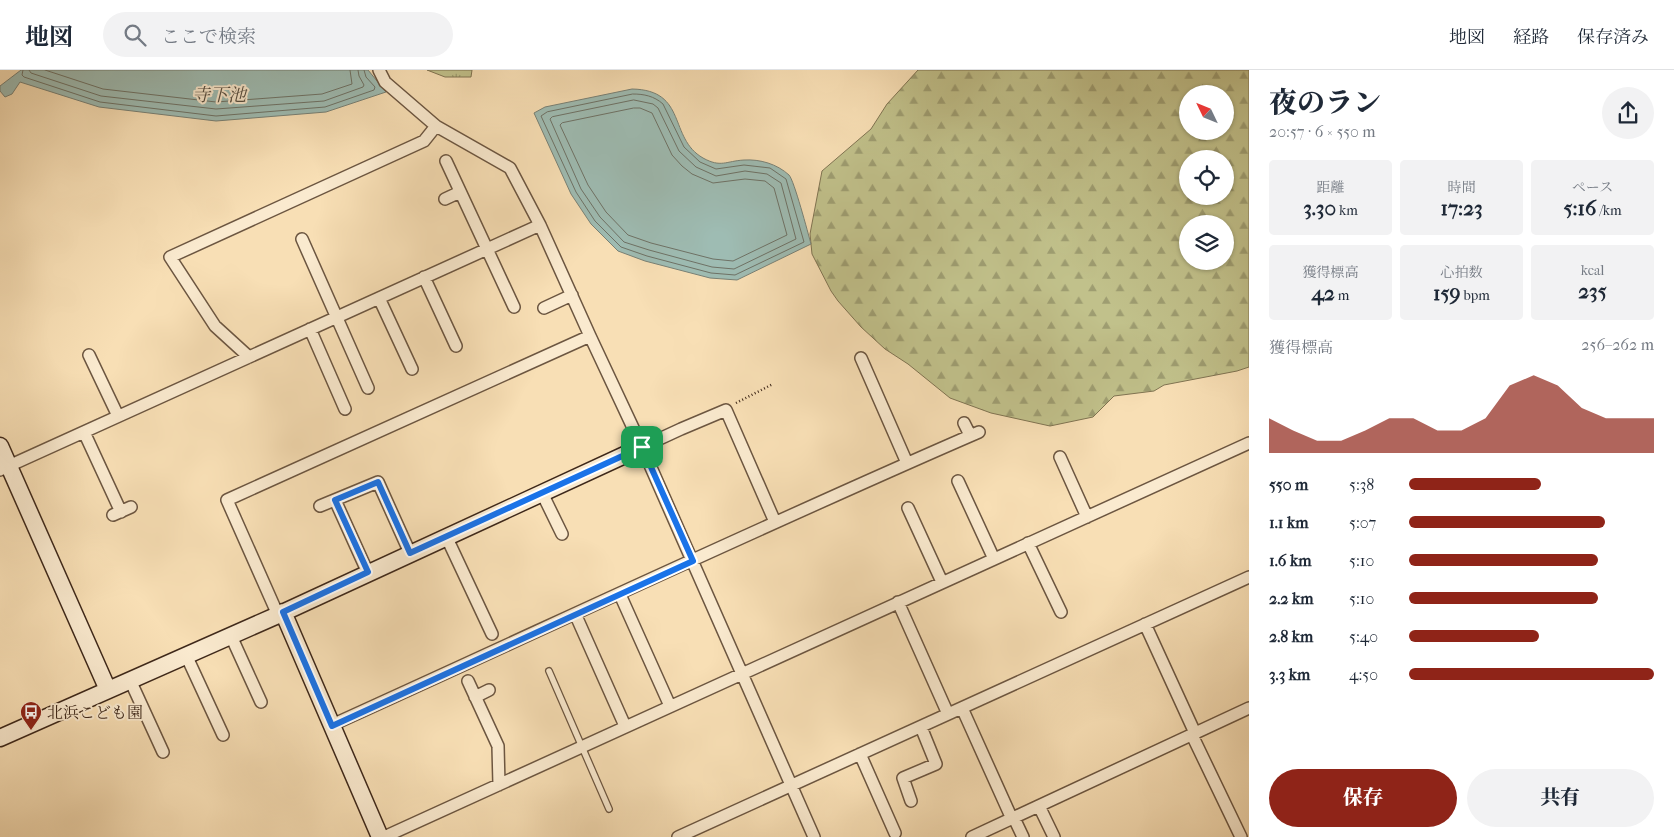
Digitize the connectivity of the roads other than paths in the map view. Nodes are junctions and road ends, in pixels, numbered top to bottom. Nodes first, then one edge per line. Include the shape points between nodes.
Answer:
1 (379, 70) edge
2 (436, 126) junction
3 (446, 161) dead end
4 (460, 192) junction
5 (445, 199) dead end
6 (540, 225) junction
7 (302, 239) dead end
8 (486, 249) junction
9 (424, 277) junction
10 (572, 295) junction
11 (379, 298) junction
12 (514, 307) dead end
13 (544, 308) dead end
14 (337, 317) junction
15 (310, 329) junction
16 (590, 336) junction
17 (456, 346) dead end
18 (89, 355) dead end
19 (249, 357) junction
20 (862, 358) dead end
21 (412, 369) dead end
22 (368, 388) dead end
23 (346, 409) dead end
24 (118, 416) junction
25 (964, 423) dead end
26 (84, 432) junction
27 (1249, 443) edge
28 (0, 446) edge
29 (642, 447) junction
30 (1060, 457) dead end
31 (907, 463) junction
32 (4, 468) edge
33 (958, 481) dead end
34 (542, 493) junction
35 (335, 500) junction
36 (320, 506) dead end
37 (908, 508) dead end
38 (122, 511) dead end
39 (1086, 517) junction
40 (775, 522) junction
41 (562, 534) dead end
42 (446, 536) junction
43 (1028, 543) junction
44 (410, 553) junction
45 (994, 559) junction
46 (693, 561) junction
47 (368, 572) junction
48 (1249, 577) edge
49 (942, 582) junction
50 (622, 599) dead end
51 (898, 602) junction
52 (1061, 612) dead end
53 (281, 614) junction
54 (576, 618) dead end
55 (1145, 624) junction
56 (492, 634) dead end
57 (231, 636) junction
58 (186, 655) junction
59 (549, 671) dead end
60 (743, 672) junction
61 (130, 680) junction
62 (468, 681) dead end
63 (255, 689) junction
64 (108, 690) junction
65 (489, 690) dead end
66 (244, 694) dead end
67 (475, 696) junction
68 (261, 702) dead end
69 (670, 706) junction
70 (962, 708) junction
71 (1249, 708) edge
72 (948, 714) junction
73 (332, 726) junction
74 (625, 726) junction
75 (921, 727) junction
76 (1193, 734) junction
77 (223, 735) dead end
78 (0, 738) edge
79 (582, 746) junction
80 (163, 752) dead end
81 (860, 754) junction
82 (499, 785) junction
83 (792, 785) junction
84 (912, 801) dead end
85 (1039, 806) junction
86 (609, 809) dead end
87 (1013, 818) junction
88 (895, 833) dead end
89 (380, 837) edge
90 (384, 837) edge
91 (678, 837) edge
92 (814, 837) edge
93 (972, 837) edge
94 (1023, 837) edge
95 (1054, 837) edge
96 (1240, 837) edge

1 - 2 street via 385,82
2 - 6 street via 510,168
2 - 19 street via 424,141 170,257 214,326
3 - 4 street
4 - 5 street
4 - 8 street
6 - 8 street
6 - 10 street
7 - 14 street
8 - 9 street
8 - 12 street
9 - 11 street
9 - 17 street
10 - 13 street
10 - 16 street
11 - 14 street
11 - 21 street
14 - 15 street
14 - 22 street
15 - 19 street
15 - 23 street
16 - 29 street
16 - 53 street via 227,500
18 - 24 street
19 - 24 street
20 - 31 street
24 - 26 street
25 - 31 street via 975,433
26 - 32 street
26 - 38 street
27 - 39 street
28 - 32 street
29 - 34 street
29 - 40 street via 726,410
29 - 46 street
30 - 39 street
31 - 40 street
32 - 64 street
33 - 45 street
34 - 41 street
34 - 42 street
35 - 36 street
35 - 44 street via 378,482
35 - 47 street
37 - 49 street
39 - 43 street
40 - 46 street
42 - 44 street
42 - 56 street
43 - 45 street
43 - 52 street
44 - 47 street
45 - 49 street
46 - 60 street
46 - 73 street
47 - 53 street
48 - 55 street
49 - 51 street
50 - 69 street
51 - 60 street
51 - 72 street
53 - 57 street
53 - 73 street
54 - 74 street
55 - 70 street
55 - 76 street
57 - 58 street
57 - 63 street
58 - 61 street
58 - 77 street
59 - 79 lane
60 - 69 street
60 - 83 street
61 - 64 street
61 - 80 street
62 - 67 street
63 - 66 street
63 - 68 street
64 - 78 street
65 - 67 street
67 - 82 street via 498,746
69 - 74 street
70 - 72 street
70 - 87 street
71 - 76 street
72 - 75 street
73 - 89 street
74 - 79 street
75 - 81 street
75 - 84 street via 936,764 903,778
76 - 85 street
76 - 96 street
79 - 82 street
79 - 86 lane
81 - 83 street
81 - 88 street
82 - 90 street
83 - 91 street
83 - 92 street
85 - 87 street
85 - 95 street
87 - 93 street
87 - 94 street

